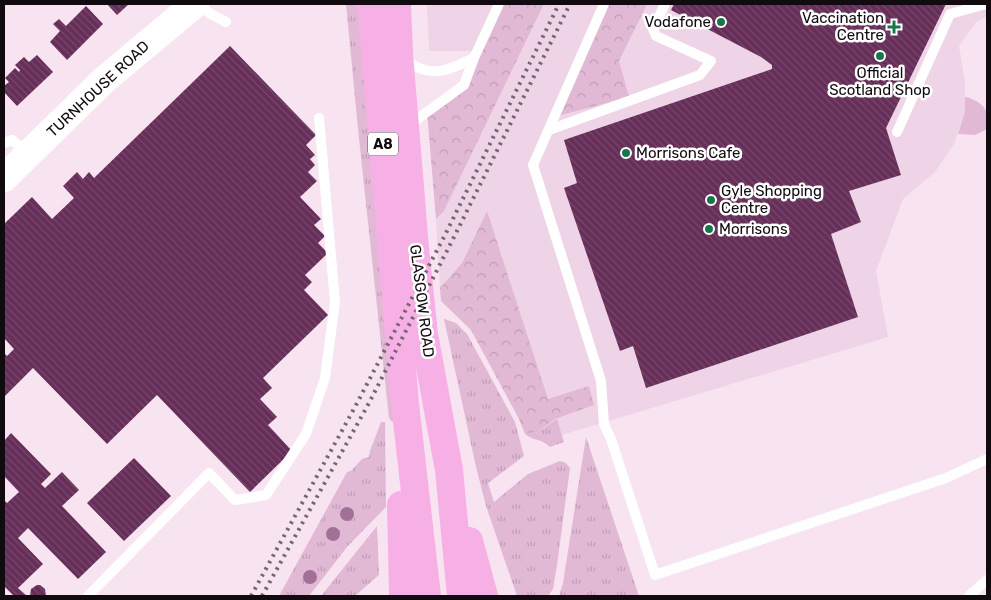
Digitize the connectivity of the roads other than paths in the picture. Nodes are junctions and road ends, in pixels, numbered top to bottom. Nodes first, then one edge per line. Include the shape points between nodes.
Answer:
1 (195, 4) edge
2 (201, 4) edge
3 (371, 4) edge
4 (396, 4) edge
5 (499, 4) edge
6 (604, 4) edge
7 (665, 4) edge
8 (986, 4) edge
9 (226, 22) dead end
10 (398, 54) junction
11 (474, 58) junction
12 (319, 118) dead end
13 (549, 130) junction
14 (897, 132) dead end
15 (4, 143) edge
16 (406, 146) junction
17 (29, 154) junction
18 (4, 178) edge
19 (405, 404) junction
20 (987, 459) edge
21 (449, 470) junction
22 (987, 580) edge
23 (88, 596) edge
24 (403, 596) edge
25 (427, 596) edge
26 (461, 596) edge
27 (484, 596) edge
28 (969, 596) edge

1 - 17 street, TURNHOUSE ROAD via 109,75
2 - 9 lane via 209,13
3 - 19 main road, GLASGOW ROAD / A8
4 - 10 main road, GLASGOW ROAD / A8
5 - 11 lane
6 - 13 lane
7 - 13 lane via 654,29 656,36 712,61 700,75
8 - 14 lane via 950,14
10 - 11 lane via 412,65 436,72
10 - 16 main road, GLASGOW ROAD / A8
11 - 16 lane via 464,85 416,120
12 - 23 lane via 335,302 325,378 306,434 266,494 235,500 208,473
13 - 20 lane via 533,165 601,381 604,424 655,575 946,478
15 - 17 lane via 12,140
16 - 21 main road, GLASGOW ROAD / A8 via 424,334
17 - 18 street, TURNHOUSE ROAD
19 - 24 main road via 400,507
19 - 25 main road, GLASGOW ROAD / A8
21 - 26 main road, GLASGOW ROAD / A8
21 - 27 main road
22 - 28 lane

